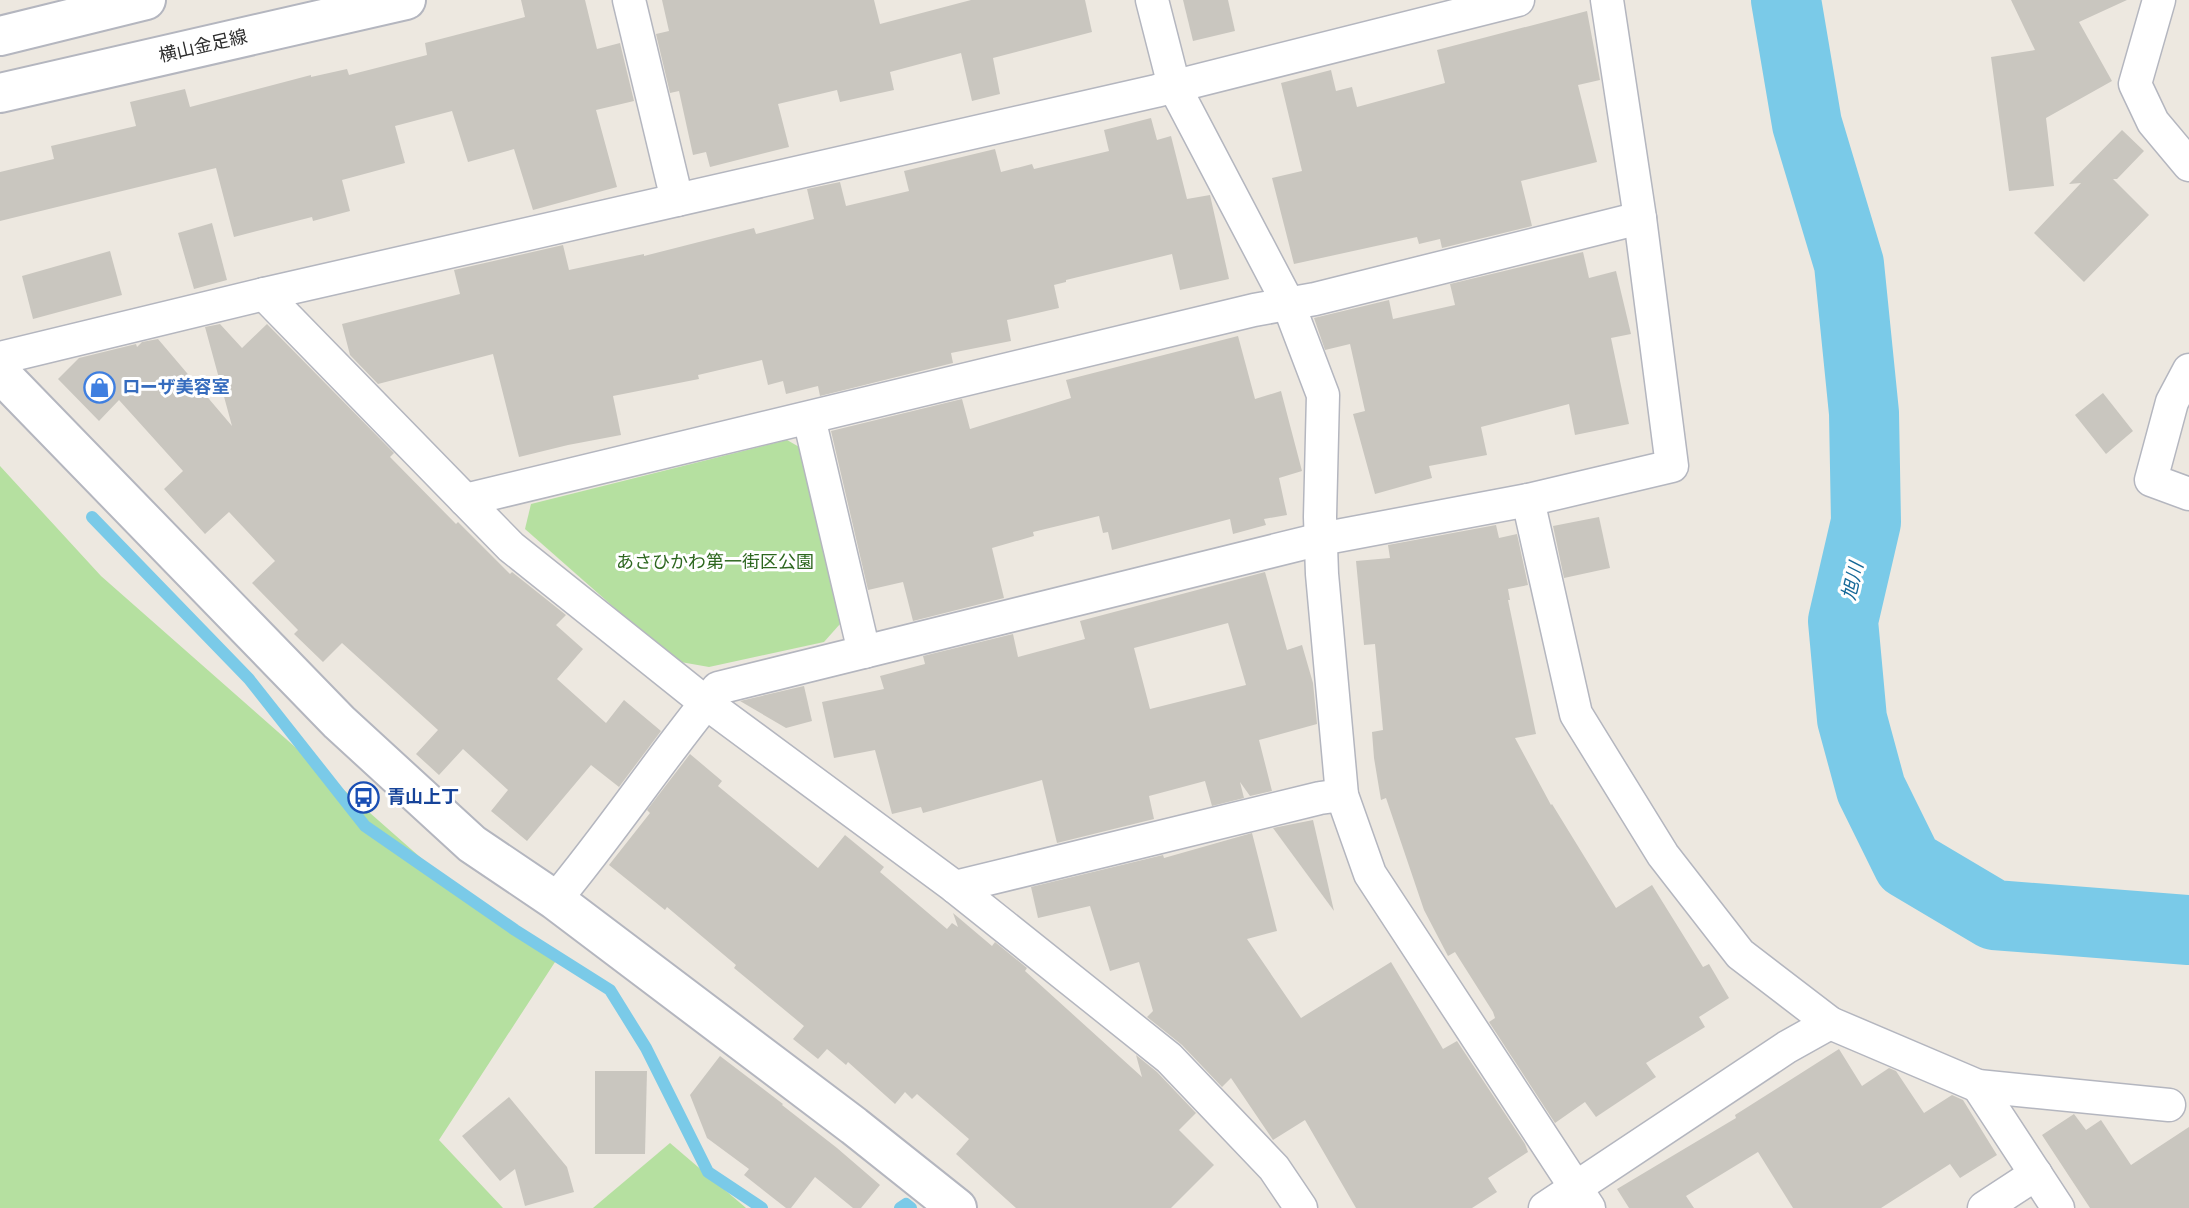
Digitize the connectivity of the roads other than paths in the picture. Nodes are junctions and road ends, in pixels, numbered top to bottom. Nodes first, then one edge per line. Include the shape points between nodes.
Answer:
1 (146, 0) edge
2 (406, 0) edge
3 (629, 0) edge
4 (1152, 0) edge
5 (1518, 0) edge
6 (1607, 0) edge
7 (2160, 0) edge
8 (0, 36) edge
9 (1174, 86) junction
10 (0, 93) edge
11 (2189, 164) edge
12 (677, 200) junction
13 (1640, 218) junction
14 (264, 295) junction
15 (1288, 303) junction
16 (0, 358) edge
17 (2189, 370) edge
18 (0, 373) edge
19 (809, 418) junction
20 (2189, 494) edge
21 (464, 500) junction
22 (1528, 500) junction
23 (1321, 539) junction
24 (864, 652) junction
25 (706, 703) junction
26 (1342, 795) junction
27 (955, 887) junction
28 (555, 900) junction
29 (1830, 1023) junction
30 (1978, 1086) junction
31 (2169, 1105) dead end
32 (2036, 1174) junction
33 (1583, 1197) edge
34 (957, 1208) edge
35 (1301, 1208) edge
36 (1545, 1208) edge
37 (1984, 1208) edge
38 (2058, 1208) edge

1 - 8 street
2 - 10 street, 横山金足線
3 - 12 street
4 - 9 street
5 - 9 street
6 - 13 street
7 - 11 street via 2135,84 2153,122
9 - 12 street
9 - 15 street
12 - 14 street
13 - 15 street
13 - 22 street via 1672,467
14 - 16 street
14 - 21 street
15 - 19 street
15 - 23 street via 1323,395
17 - 20 street via 2172,402 2151,480
18 - 28 street via 340,722 472,844
19 - 21 street
19 - 24 street
21 - 25 street via 510,547
22 - 23 street
22 - 29 street via 1576,714 1663,855 1740,954
23 - 24 street
23 - 26 street
24 - 25 street via 718,688
25 - 27 street
25 - 28 street
26 - 27 street
26 - 33 street via 1370,874
27 - 35 street via 1169,1058 1274,1168
28 - 34 street
29 - 30 street
29 - 33 street via 1787,1047
30 - 31 street
30 - 32 street
32 - 37 street
32 - 38 street
33 - 36 street

